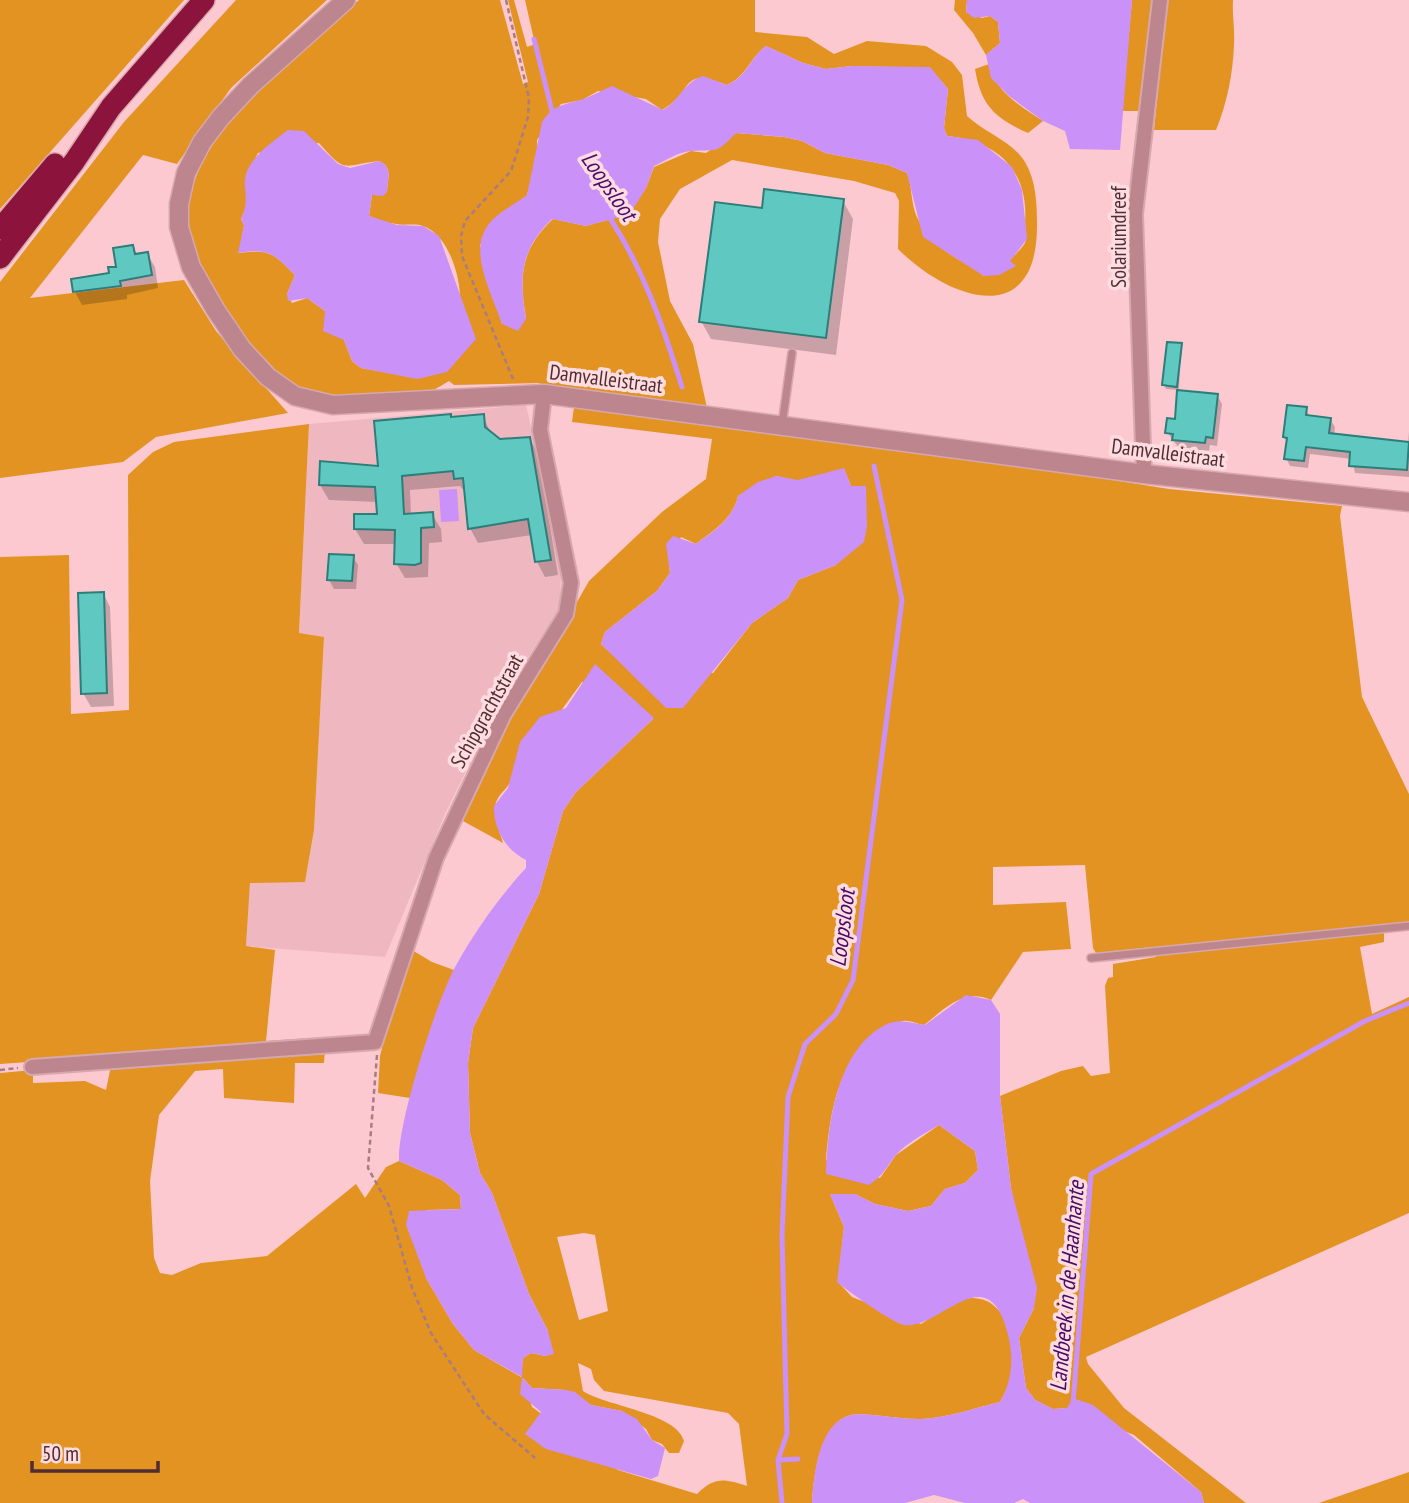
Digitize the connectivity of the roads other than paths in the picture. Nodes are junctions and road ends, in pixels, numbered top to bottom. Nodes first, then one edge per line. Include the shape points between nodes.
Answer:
1 (204, 0) edge
2 (346, 0) edge
3 (1160, 0) edge
4 (111, 107) junction
5 (0, 229) edge
6 (0, 258) edge
7 (792, 353) dead end
8 (544, 394) junction
9 (781, 426) junction
10 (1144, 474) junction
11 (1409, 502) edge
12 (1409, 926) edge
13 (1091, 958) dead end
14 (32, 1067) dead end

1 - 4 highway
2 - 8 street, Damvalleistraat via 251,85 202,142 186,173 179,204 179,227 191,267 242,349 268,377 295,396 332,405
3 - 10 street, Solariumdreef via 1135,214
4 - 5 highway
4 - 6 highway
7 - 9 lane
8 - 9 street, Damvalleistraat
8 - 14 street, Schipgrachtstraat via 540,430 571,583 566,614 504,714 436,858 375,1042
9 - 10 street, Damvalleistraat
10 - 11 street, Damvalleistraat
12 - 13 lane

